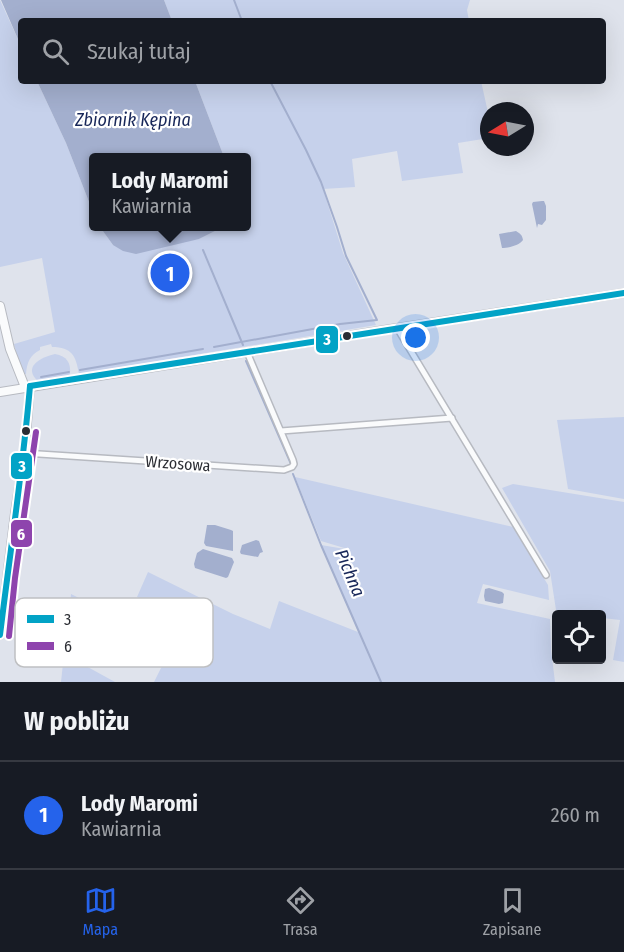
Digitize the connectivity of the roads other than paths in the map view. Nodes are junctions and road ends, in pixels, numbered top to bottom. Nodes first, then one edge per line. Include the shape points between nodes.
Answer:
1 (624, 293) edge
2 (0, 306) edge
3 (397, 328) junction
4 (247, 352) junction
5 (27, 387) junction
6 (0, 392) edge
7 (452, 418) junction
8 (281, 431) junction
9 (24, 453) junction
10 (3, 575) edge
11 (546, 575) dead end
12 (0, 634) edge

1 - 3 street
2 - 5 street via 10,349
3 - 4 street
3 - 7 street
4 - 5 street
4 - 8 street, Wrzosowa
5 - 6 street
5 - 9 street
7 - 8 street
7 - 11 street
8 - 9 street, Wrzosowa via 294,464 284,470
9 - 10 street
10 - 12 street

